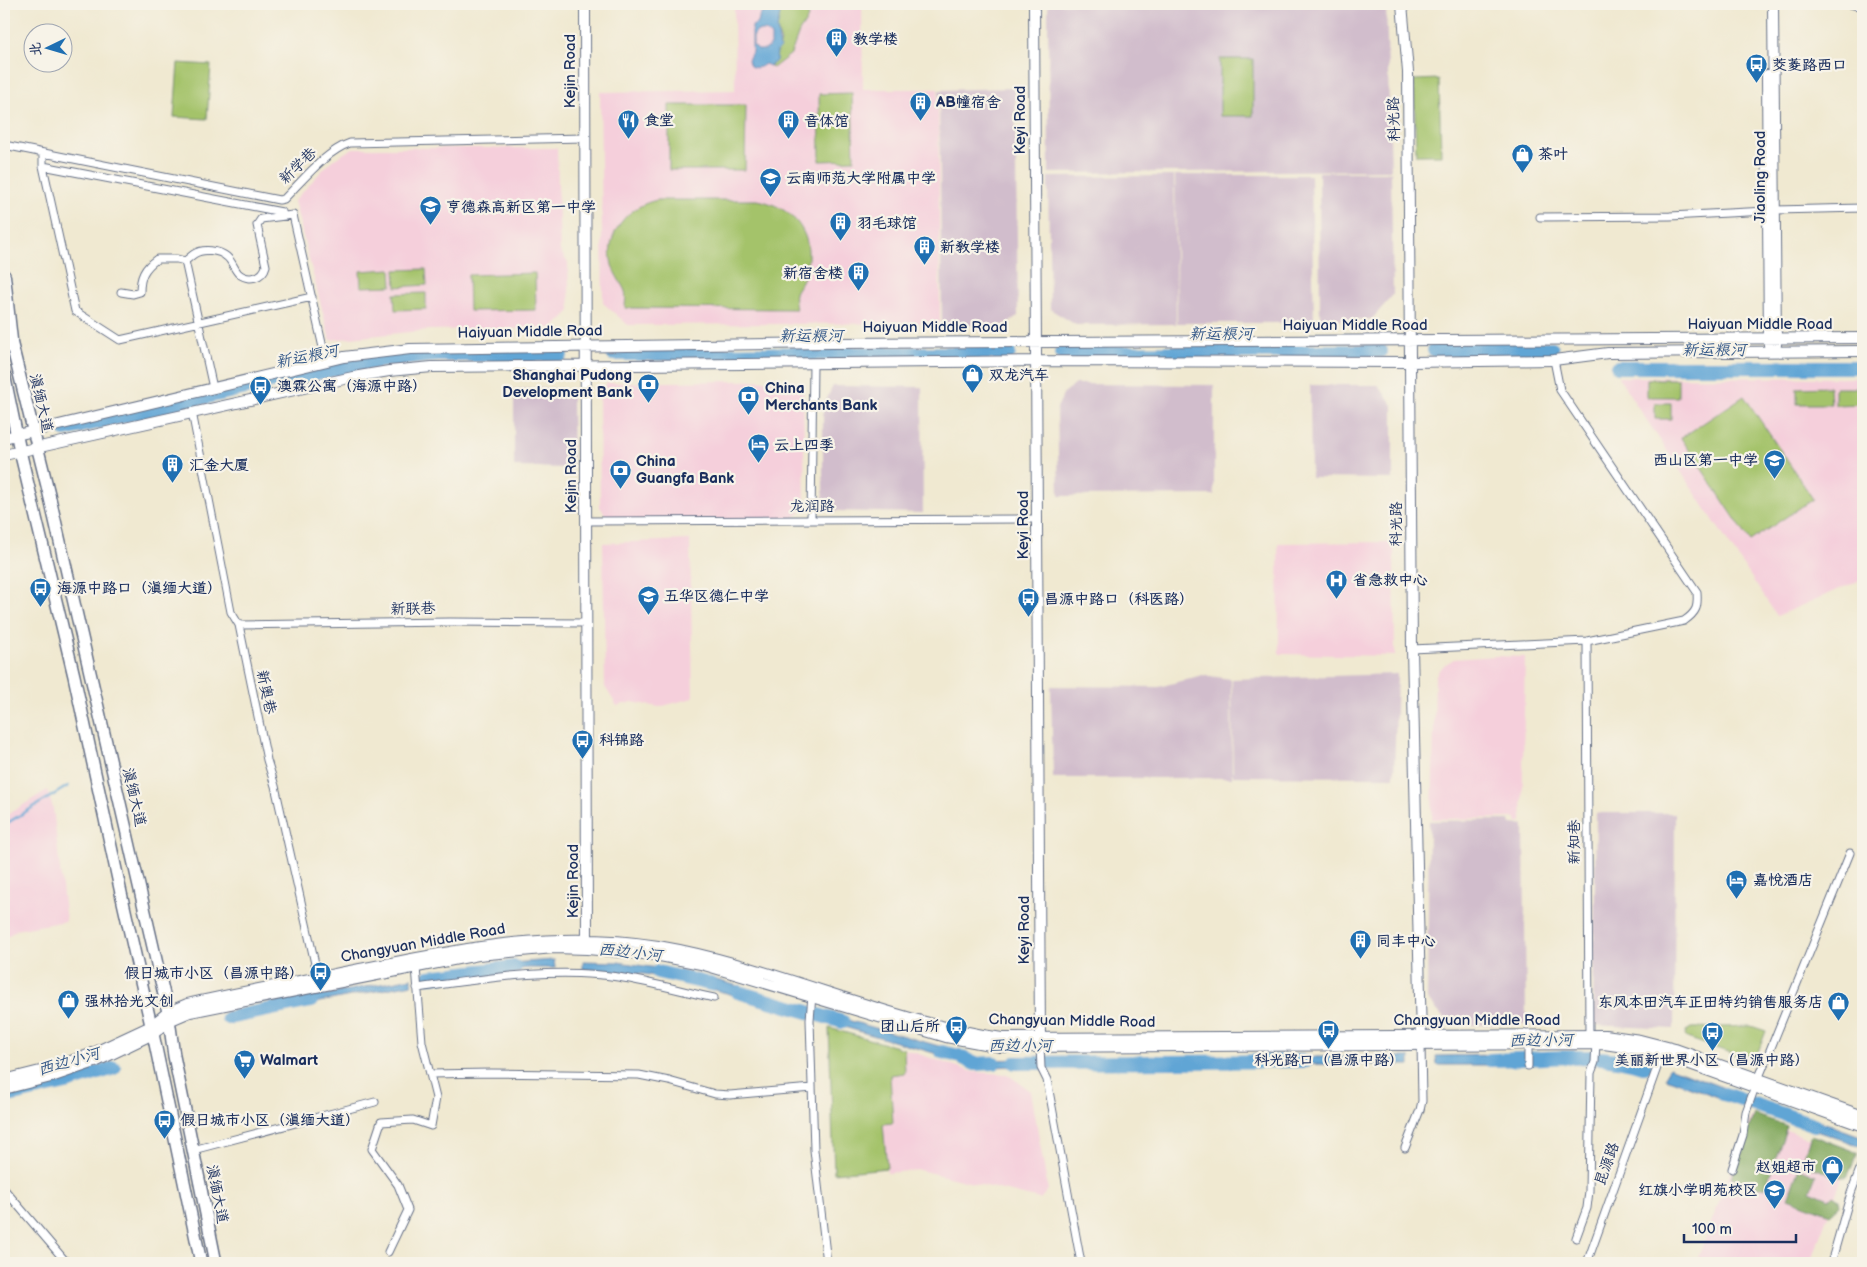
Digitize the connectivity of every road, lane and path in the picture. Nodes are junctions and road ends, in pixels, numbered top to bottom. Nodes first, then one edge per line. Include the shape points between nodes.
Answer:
1 (585, 4) edge
2 (1034, 4) edge
3 (1402, 4) edge
4 (1766, 4) edge
5 (1773, 4) edge
6 (1850, 4) edge
7 (1863, 7) edge
8 (585, 138) junction
9 (4, 145) edge
10 (43, 154) junction
11 (43, 166) junction
12 (279, 200) junction
13 (1863, 208) edge
14 (1771, 210) junction
15 (283, 214) junction
16 (1540, 217) dead end
17 (185, 261) junction
18 (4, 276) edge
19 (121, 292) dead end
20 (312, 297) junction
21 (4, 302) edge
22 (4, 310) edge
23 (198, 323) junction
24 (1863, 338) edge
25 (1411, 339) junction
26 (1773, 339) junction
27 (11, 340) junction
28 (1037, 342) junction
29 (585, 346) junction
30 (1772, 351) junction
31 (1863, 351) edge
32 (1554, 360) junction
33 (326, 361) junction
34 (1036, 361) junction
35 (1410, 362) junction
36 (813, 364) junction
37 (586, 366) junction
38 (4, 374) edge
39 (213, 388) junction
40 (192, 412) junction
41 (33, 431) junction
42 (17, 435) junction
43 (4, 438) edge
44 (36, 447) junction
45 (20, 451) junction
46 (4, 455) edge
47 (811, 519) junction
48 (1038, 519) junction
49 (586, 521) junction
50 (587, 624) junction
51 (239, 625) junction
52 (1587, 641) junction
53 (1412, 649) junction
54 (1850, 853) dead end
55 (588, 944) junction
56 (416, 967) junction
57 (318, 978) junction
58 (417, 988) junction
59 (812, 993) junction
60 (714, 998) dead end
61 (168, 1017) junction
62 (152, 1030) junction
63 (1421, 1039) junction
64 (1592, 1039) junction
65 (1040, 1042) junction
66 (1528, 1045) junction
67 (1662, 1054) junction
68 (1528, 1066) dead end
69 (430, 1074) junction
70 (4, 1080) edge
71 (1756, 1087) junction
72 (812, 1088) junction
73 (4, 1089) edge
74 (375, 1102) dead end
75 (1863, 1116) edge
76 (1863, 1126) edge
77 (1405, 1148) dead end
78 (193, 1150) junction
79 (1863, 1161) edge
80 (1732, 1168) dead end
81 (4, 1189) edge
82 (1576, 1238) dead end
83 (388, 1252) dead end
84 (67, 1263) edge
85 (200, 1263) edge
86 (216, 1263) edge
87 (828, 1263) edge
88 (1081, 1263) edge
89 (1587, 1263) edge
90 (1831, 1263) edge

1 - 8 main road, Kejin Road
2 - 28 main road, Keyi Road
3 - 25 main road, 科光路 via 1408,72
4 - 14 main road, Jiaoling Road
5 - 14 main road, Jiaoling Road
6 - 7 street
8 - 12 street, 新学巷 via 350,143 330,154 284,199
8 - 29 main road, Kejin Road
9 - 10 street, 新学巷
10 - 11 street
10 - 12 street, 新学巷
11 - 15 street
11 - 23 street via 75,311 120,340
12 - 15 street
13 - 14 street
14 - 16 street via 1670,216
14 - 26 main road, Jiaoling Road
15 - 17 street via 261,219 256,225 266,266 265,272 258,277 239,274 227,257 216,252 201,251
15 - 20 street via 293,215
17 - 19 street via 157,259 142,272 140,292
17 - 23 street
18 - 27 highway
20 - 23 street
20 - 33 street
21 - 27 main road, 滇缅大道
22 - 27 main road, 滇缅大道
23 - 39 street
24 - 26 main road, Haiyuan Middle Road
25 - 26 main road, Haiyuan Middle Road
25 - 28 main road, Haiyuan Middle Road
25 - 35 main road, 科光路
26 - 30 main road, Jiaoling Road
27 - 41 main road, 滇缅大道
28 - 29 main road, Haiyuan Middle Road
28 - 34 main road, Keyi Road
29 - 33 main road, Haiyuan Middle Road via 410,350
29 - 37 main road, Kejin Road
30 - 31 main road, Haiyuan Middle Road
30 - 32 main road, Haiyuan Middle Road via 1608,353
32 - 35 main road, Haiyuan Middle Road
32 - 52 street via 1560,390 1697,592 1698,605 1684,621
33 - 39 main road, Haiyuan Middle Road
34 - 35 main road, Haiyuan Middle Road
34 - 36 main road, Haiyuan Middle Road
34 - 48 main road, Keyi Road
35 - 53 main road, 科光路
36 - 37 main road, Haiyuan Middle Road
36 - 47 street
37 - 40 main road, Haiyuan Middle Road via 432,367 389,371
37 - 49 main road, Kejin Road
38 - 42 main road, 滇缅大道
39 - 41 main road, Haiyuan Middle Road
40 - 44 main road, Haiyuan Middle Road
40 - 51 street, 新奥巷 via 231,612
41 - 42 main road, Haiyuan Middle Road
41 - 44 main road, 滇缅大道
42 - 43 main road, Haiyuan Middle Road
42 - 45 main road, 滇缅大道
44 - 45 main road, Haiyuan Middle Road
44 - 61 main road, 滇缅大道
45 - 46 main road, Haiyuan Middle Road
45 - 62 main road, 滇缅大道 via 74,676
47 - 48 street, 龙润路
47 - 49 street, 龙润路
48 - 65 main road, Keyi Road
49 - 50 main road, Kejin Road
50 - 51 street, 新联巷
50 - 55 main road, Kejin Road
51 - 57 street, 新奥巷 via 266,760 275,786
52 - 53 street
52 - 64 street, 新知巷
53 - 63 main road, 科光路
54 - 71 street
55 - 56 main road, Changyuan Middle Road via 478,955
55 - 57 main road, Changyuan Middle Road via 554,939 476,947
55 - 59 main road, Changyuan Middle Road via 702,964
56 - 58 street
56 - 61 main road, Changyuan Middle Road
57 - 61 main road, Changyuan Middle Road via 187,1004
58 - 60 street via 565,973 617,977
58 - 69 street via 422,1042
59 - 65 main road, Changyuan Middle Road via 969,1033
59 - 72 street
61 - 62 main road
61 - 78 main road, 滇缅大道
62 - 70 main road via 48,1069
62 - 73 main road via 95,1062
62 - 85 main road, 滇缅大道
63 - 64 main road, Changyuan Middle Road
63 - 65 main road, Changyuan Middle Road
63 - 66 main road, Changyuan Middle Road
63 - 77 street via 1420,1110
64 - 66 main road, Changyuan Middle Road
64 - 67 main road, Changyuan Middle Road via 1640,1040
64 - 82 street, 新知巷 via 1595,1062 1591,1073 1588,1201
65 - 88 street via 1041,1068 1047,1080
66 - 68 street
67 - 71 main road, Changyuan Middle Road
67 - 89 street, 昆源路
69 - 72 street via 639,1075 730,1095
69 - 83 street via 436,1098 431,1126 413,1120 381,1122 372,1148 398,1185 408,1210
71 - 75 main road, Changyuan Middle Road
71 - 76 main road, Changyuan Middle Road
71 - 80 street
72 - 87 street via 815,1165
74 - 78 street
78 - 86 main road, 滇缅大道
79 - 90 street
81 - 84 street

